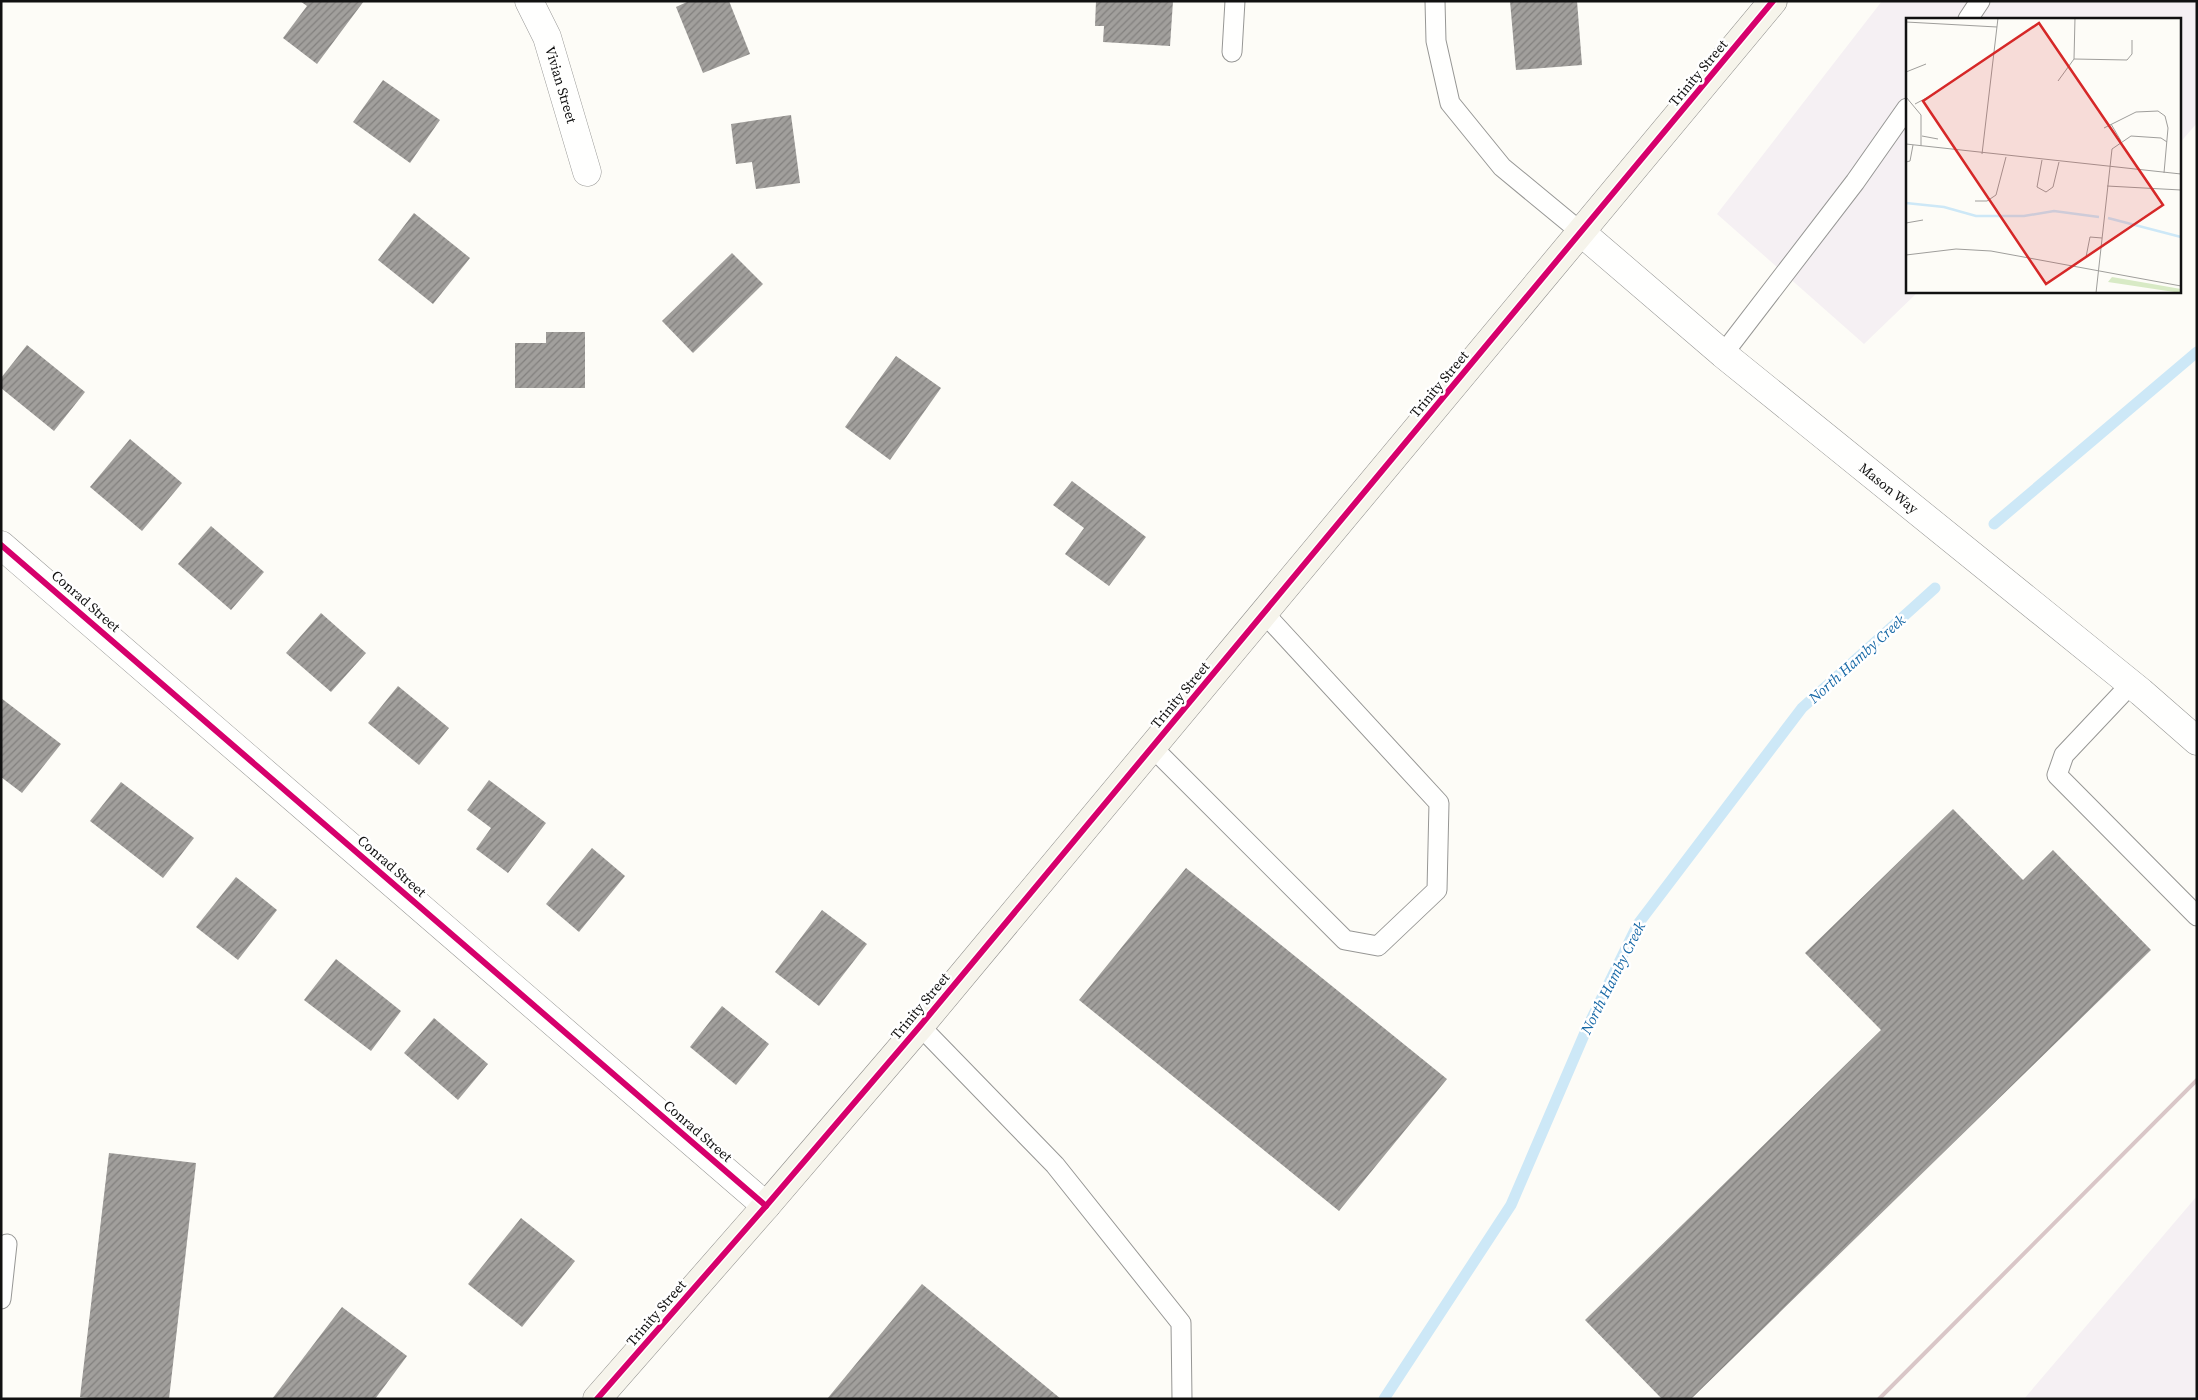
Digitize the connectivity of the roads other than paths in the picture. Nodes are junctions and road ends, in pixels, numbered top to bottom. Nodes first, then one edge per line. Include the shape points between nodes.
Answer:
1 (529, 1) edge
2 (1235, 1) edge
3 (1435, 1) edge
4 (1773, 1) edge
5 (1980, 1) edge
6 (1969, 18) edge
7 (1232, 52) dead end
8 (1906, 109) edge
9 (587, 172) dead end
10 (1582, 233) junction
11 (1723, 354) junction
12 (1, 545) edge
13 (1264, 613) junction
14 (2131, 684) junction
15 (2197, 741) edge
16 (1153, 748) junction
17 (2197, 916) edge
18 (920, 1026) junction
19 (766, 1206) junction
20 (7, 1244) dead end
21 (1, 1299) edge
22 (598, 1399) edge
23 (1182, 1399) edge

1 - 9 street, Vivian Street via 547,37
2 - 7 lane
3 - 10 lane via 1436,41 1450,103 1502,167
4 - 10 street, Trinity Street
5 - 6 lane
8 - 11 lane via 1855,182
10 - 11 street, Mason Way
10 - 13 street, Trinity Street
11 - 14 street, Mason Way
12 - 19 street, Conrad Street
13 - 16 street, Trinity Street
13 - 16 lane via 1438,803 1437,890 1378,946 1345,940
14 - 15 street, Mason Way
14 - 17 lane via 2064,755 2057,775
16 - 18 street, Trinity Street
18 - 19 street, Trinity Street
18 - 23 lane via 1055,1165 1181,1324
19 - 22 street, Trinity Street
20 - 21 lane

